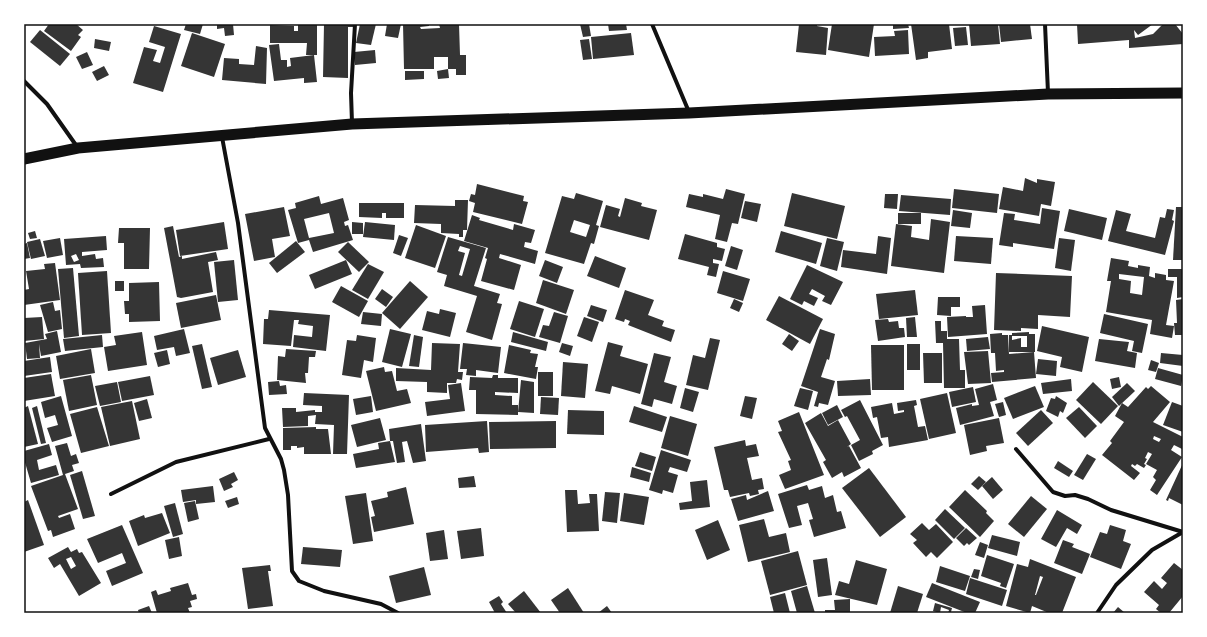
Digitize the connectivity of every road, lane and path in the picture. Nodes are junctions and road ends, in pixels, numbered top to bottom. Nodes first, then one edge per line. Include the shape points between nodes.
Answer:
1 (355, 24) edge
2 (652, 24) edge
3 (1045, 24) edge
4 (24, 81) edge
5 (1183, 93) edge
6 (1048, 94) junction
7 (690, 113) junction
8 (352, 124) junction
9 (222, 134) junction
10 (78, 148) junction
11 (24, 159) edge
12 (269, 438) junction
13 (1016, 449) dead end
14 (111, 494) dead end
15 (1183, 532) edge
16 (398, 613) edge
17 (1097, 613) edge

1 - 8 street
2 - 7 street
3 - 6 street
4 - 10 street via 48,104
5 - 6 highway
6 - 7 highway
7 - 8 highway
8 - 9 highway
9 - 10 highway
9 - 12 street via 238,223 265,428
10 - 11 highway
12 - 14 street via 176,462
12 - 16 street via 284,470 288,495 292,571 299,581 324,591 381,604
13 - 15 street via 1053,492 1064,496 1075,495 1111,510
15 - 17 street via 1152,550 1142,559 1116,584

